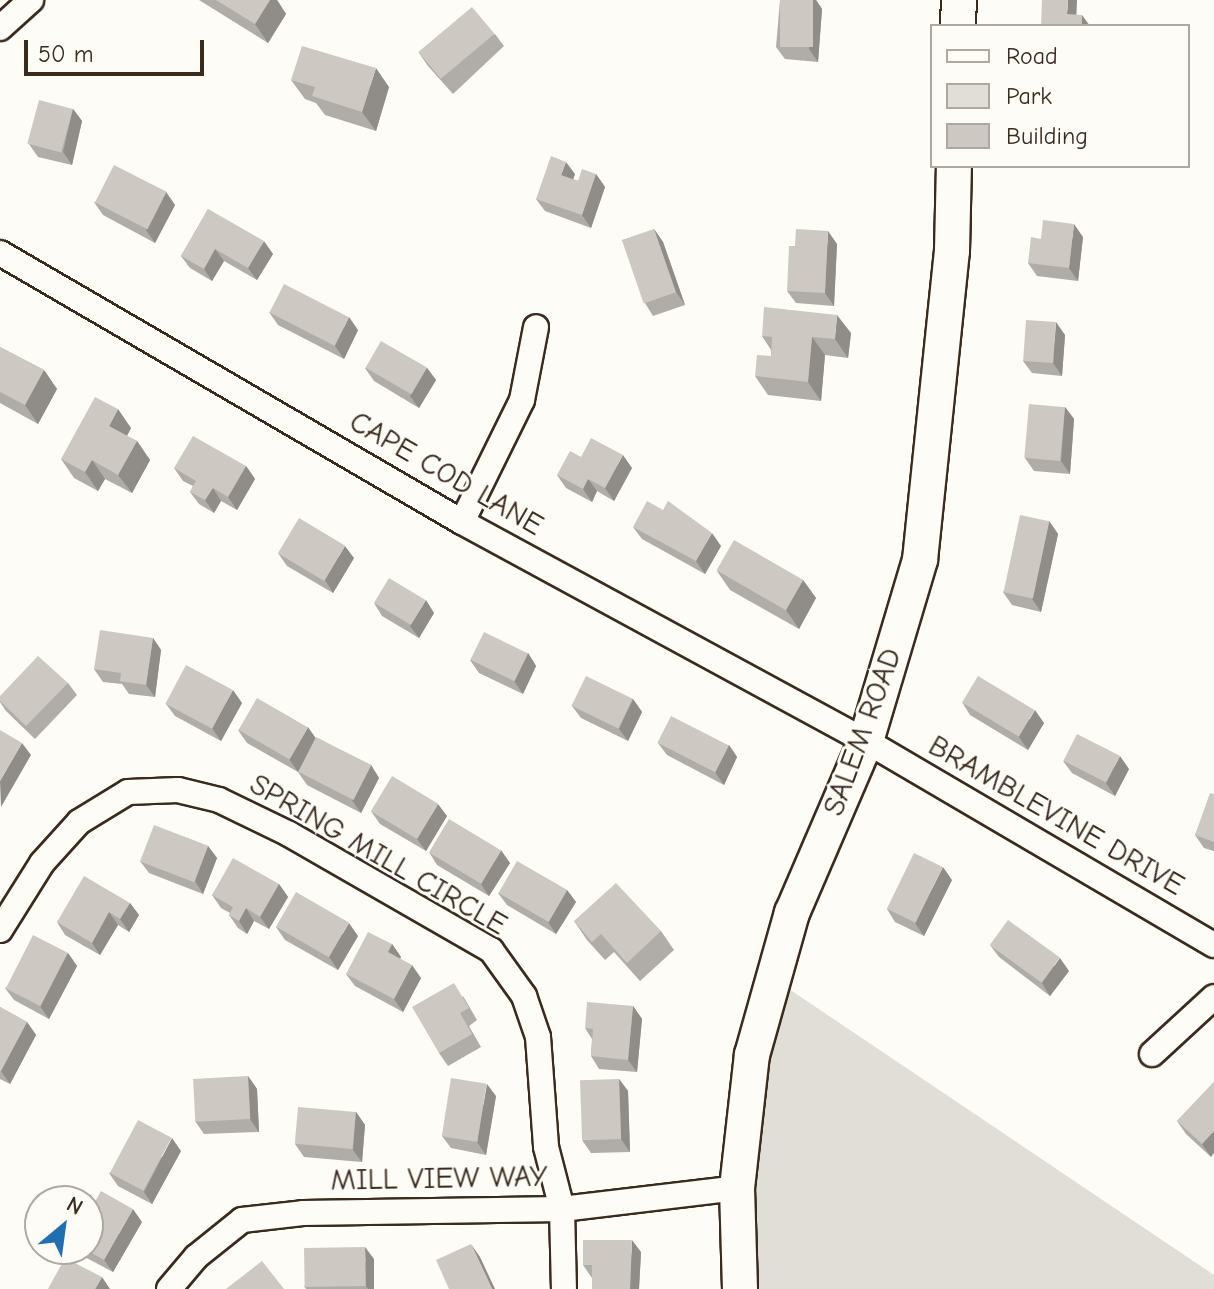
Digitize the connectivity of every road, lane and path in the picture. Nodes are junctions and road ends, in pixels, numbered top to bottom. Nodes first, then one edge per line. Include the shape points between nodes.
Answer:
1 (31, 0) edge
2 (959, 0) edge
3 (958, 24) edge
4 (0, 28) edge
5 (954, 168) edge
6 (0, 254) edge
7 (536, 327) dead end
8 (462, 522) junction
9 (866, 741) junction
10 (0, 930) edge
11 (1214, 945) edge
12 (1214, 997) edge
13 (1152, 1054) dead end
14 (737, 1188) junction
15 (562, 1209) junction
16 (169, 1289) edge
17 (564, 1289) edge
18 (740, 1289) edge

1 - 4 street
2 - 3 street
5 - 9 street, SALEM ROAD via 952,251 920,560
6 - 8 street, CAPE COD LANE
7 - 8 street via 522,400
8 - 9 street, CAPE COD LANE
9 - 11 street, BRAMBLEVINE DRIVE
9 - 14 street, SALEM ROAD via 792,913 752,1055
10 - 15 street, SPRING MILL CIRCLE via 42,863 79,822 128,792 178,790 219,800 289,834 491,950 524,996 538,1037 546,1147
12 - 13 street
14 - 15 street, MILL VIEW WAY
14 - 18 street, SALEM ROAD
15 - 16 street, MILL VIEW WAY via 318,1213 242,1220 196,1257
15 - 17 street, SPRING MILL CIRCLE

